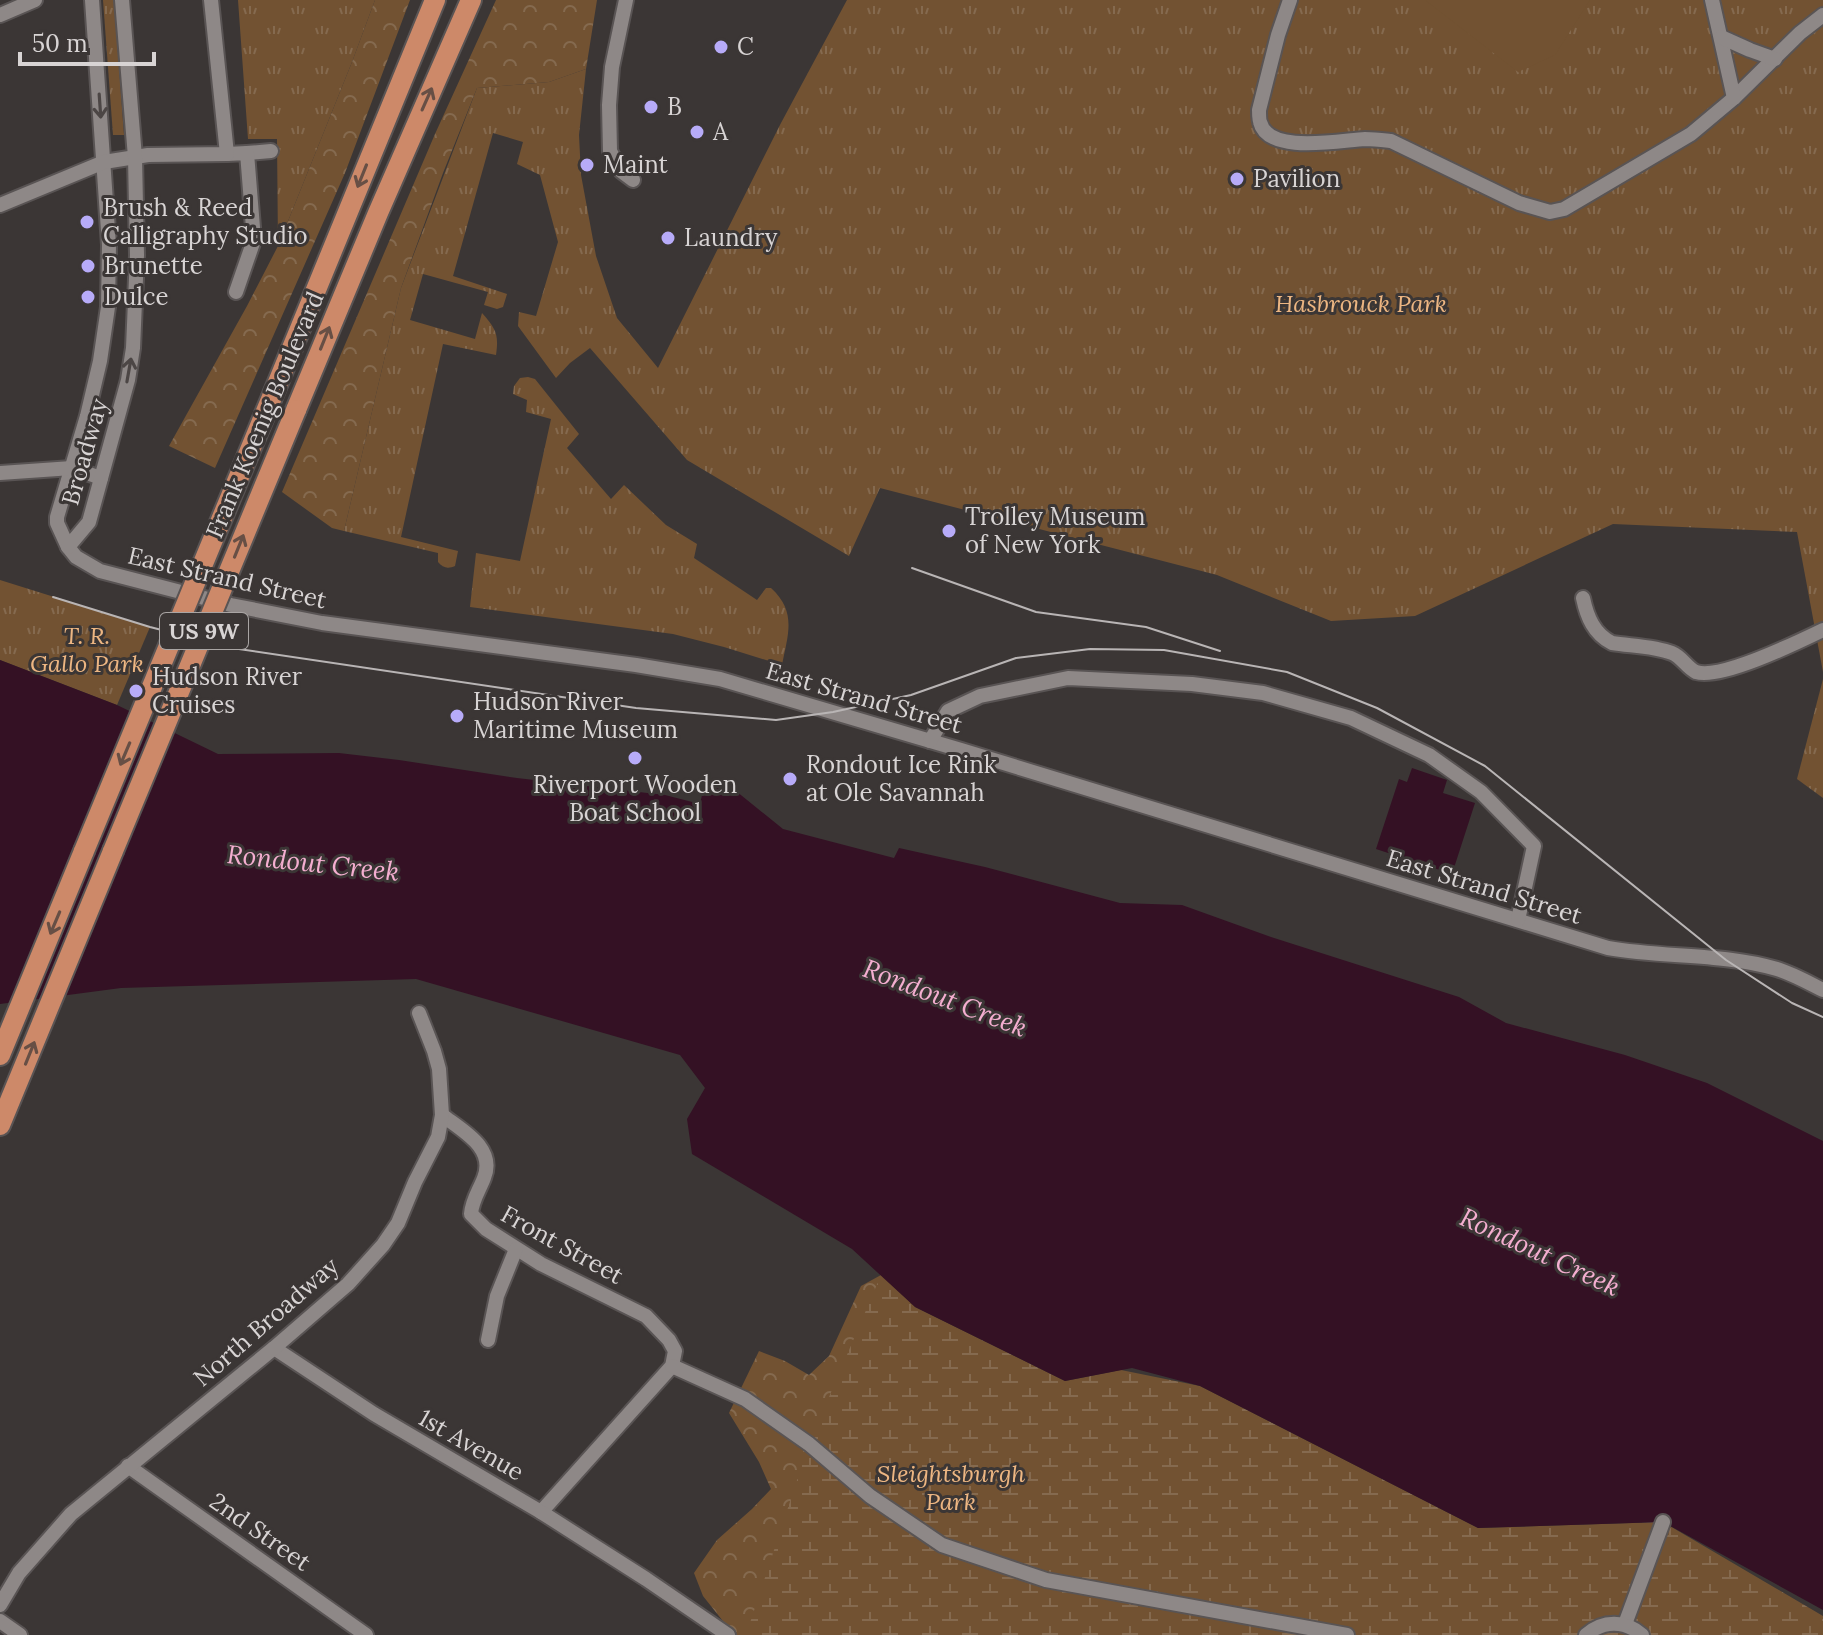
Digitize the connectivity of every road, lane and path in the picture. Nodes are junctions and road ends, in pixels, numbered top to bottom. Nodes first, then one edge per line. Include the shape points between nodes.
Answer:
1 (35, 0) edge
2 (92, 0) edge
3 (122, 0) edge
4 (211, 0) edge
5 (435, 0) edge
6 (471, 0) edge
7 (626, 0) edge
8 (1290, 0) edge
9 (1712, 0) edge
10 (0, 15) edge
11 (1823, 15) edge
12 (1721, 37) junction
13 (1775, 59) junction
14 (1734, 98) junction
15 (271, 151) dead end
16 (247, 153) junction
17 (227, 154) junction
18 (135, 157) junction
19 (104, 162) junction
20 (633, 180) dead end
21 (0, 204) edge
22 (236, 292) dead end
23 (72, 468) junction
24 (0, 473) edge
25 (101, 478) junction
26 (68, 547) junction
27 (1583, 598) dead end
28 (1823, 630) edge
29 (930, 741) junction
30 (1518, 920) junction
31 (1823, 990) edge
32 (419, 1013) dead end
33 (0, 1055) edge
34 (442, 1115) junction
35 (0, 1125) edge
36 (516, 1249) junction
37 (488, 1340) dead end
38 (274, 1348) junction
39 (672, 1366) junction
40 (128, 1466) junction
41 (541, 1512) junction
42 (1663, 1522) dead end
43 (0, 1605) edge
44 (0, 1621) edge
45 (1625, 1624) junction
46 (20, 1635) edge
47 (366, 1635) edge
48 (728, 1635) edge
49 (1347, 1635) edge
50 (1586, 1635) edge
51 (1642, 1635) edge

1 - 10 street
2 -> 19 street, Broadway
3 - 18 street, Broadway
4 - 17 street
5 -> 33 main road, Frank Koenig Boulevard / US 9W, bridge
35 -> 6 main road, Frank Koenig Boulevard / US 9W, bridge
7 - 20 street via 612,67 610,151
8 - 14 street via 1259,110 1264,131 1297,144 1391,141 1519,203 1550,212 1564,209 1681,141
9 - 12 street
11 - 13 street
12 - 13 street
12 - 14 street
13 - 14 street
15 - 16 street
16 - 17 street
16 - 22 street via 254,240
17 - 18 street
18 - 19 street
25 -> 18 street, Broadway via 133,348
19 - 21 street
19 - 23 street, Broadway via 108,307
23 - 24 street
23 - 25 street
23 - 26 street, Broadway via 57,517
25 - 26 street, Broadway via 89,522
26 - 29 street, East Strand Street via 100,571 231,605 322,623 720,679
27 - 28 street via 1604,639 1668,651 1693,671 1709,674 1771,655
29 - 30 street, East Strand Street
29 - 30 street via 948,711 980,696 1068,678 1263,693 1351,718 1429,755 1481,792 1534,846
30 - 31 street, East Strand Street via 1608,948 1759,965
32 - 34 street, North Broadway via 439,1069
34 - 36 street, Front Street via 472,1138 487,1159 471,1214
34 - 38 street, North Broadway via 438,1137 383,1245 348,1284
36 - 37 street via 497,1296
36 - 39 street, Front Street via 646,1316 675,1351
38 - 40 street, North Broadway
38 - 41 street, 1st Avenue
39 - 41 street
39 - 49 street via 745,1399 942,1545 1046,1580
40 - 43 street, North Broadway via 71,1514 19,1573
40 - 47 street, 2nd Street
41 - 48 street, 1st Avenue
42 - 45 street
44 - 46 street
45 - 50 street via 1609,1623
45 - 51 street

